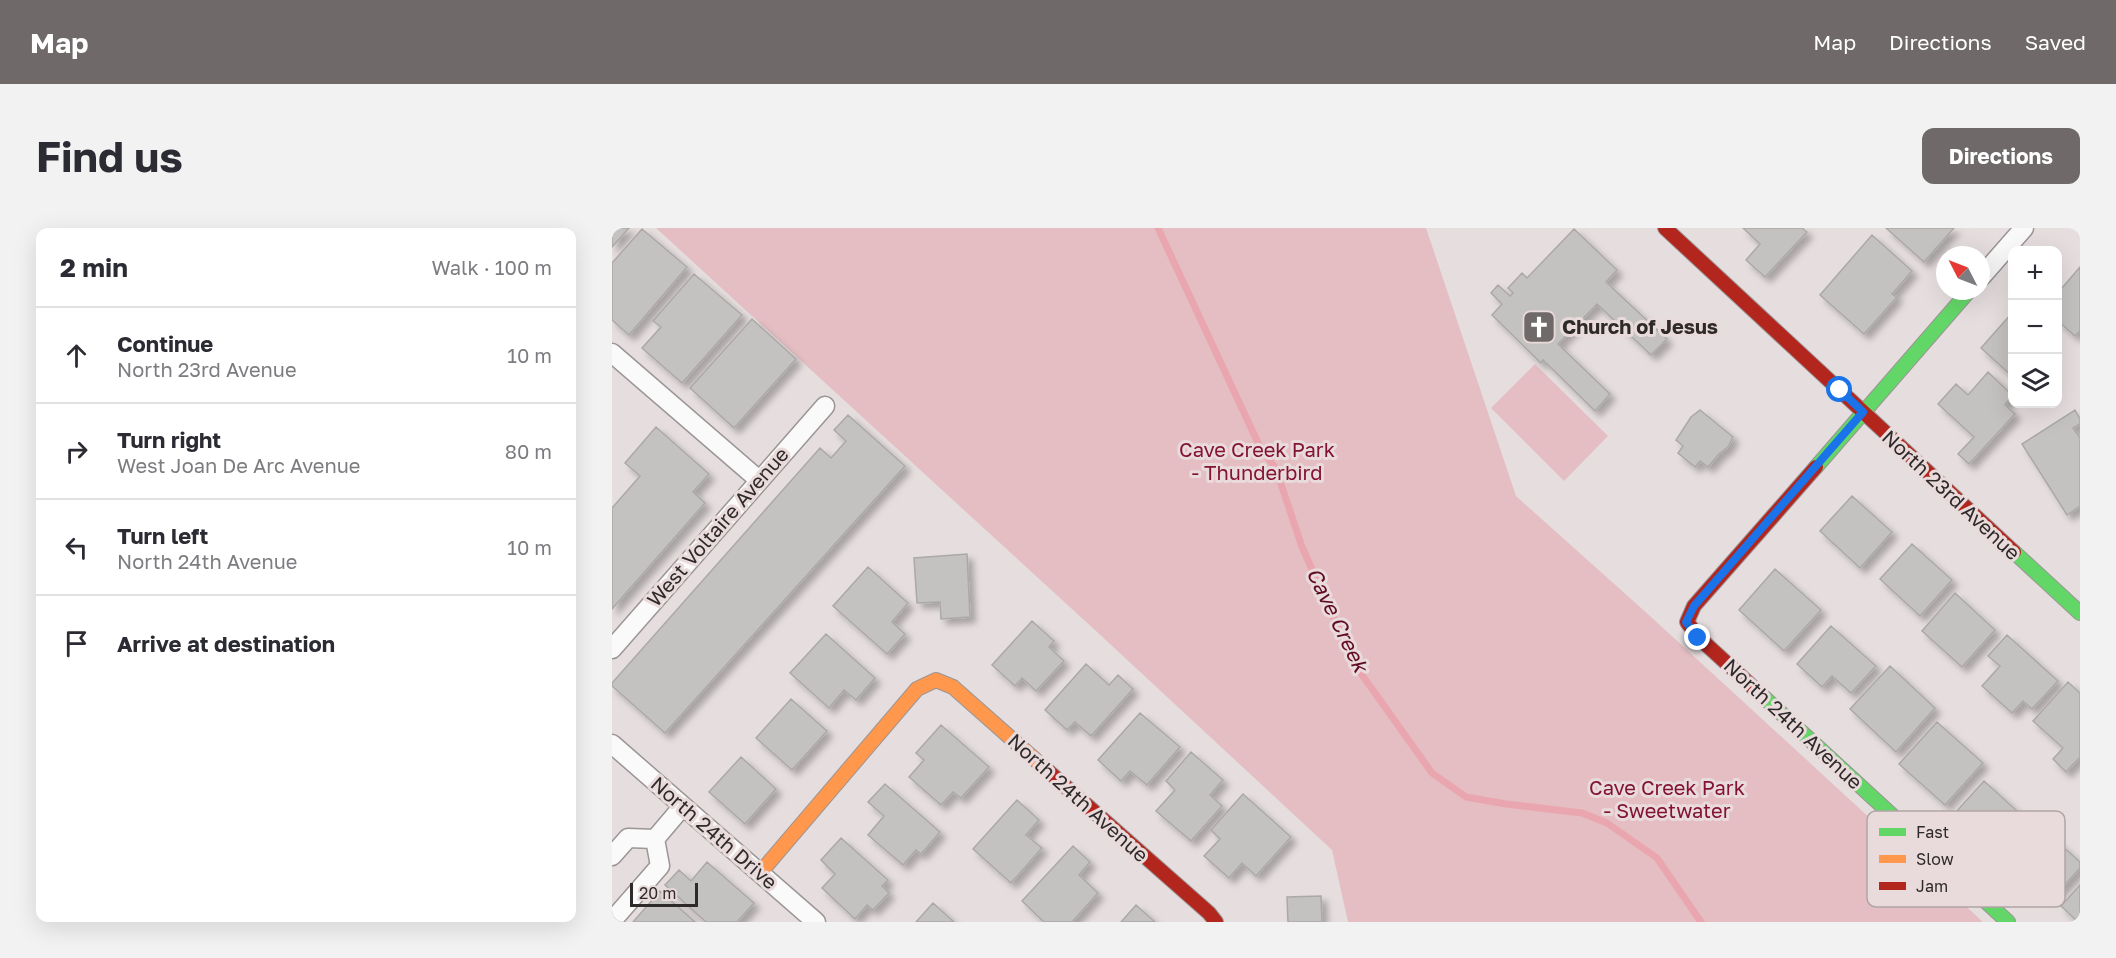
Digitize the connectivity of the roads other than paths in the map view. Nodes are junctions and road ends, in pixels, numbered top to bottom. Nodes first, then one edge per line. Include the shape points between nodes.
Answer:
1 (2024, 228) edge
2 (1671, 230) edge
3 (1990, 267) edge
4 (1961, 300) edge
5 (612, 353) edge
6 (825, 406) dead end
7 (1863, 412) junction
8 (759, 480) junction
9 (2079, 610) edge
10 (612, 649) edge
11 (612, 744) edge
12 (683, 806) junction
13 (1887, 811) edge
14 (655, 839) junction
15 (612, 856) edge
16 (760, 873) junction
17 (1992, 907) edge
18 (612, 921) edge
19 (816, 922) edge
20 (1216, 922) edge
21 (2008, 922) edge

1 - 3 street
2 - 7 street, North 23rd Avenue
4 - 7 street
5 - 8 street
6 - 8 street, West Voltaire Avenue
7 - 9 street, North 23rd Avenue
7 - 13 street, North 24th Avenue via 1694,606 1686,622 1698,638
8 - 10 street, West Voltaire Avenue
11 - 12 street, North 24th Drive
12 - 14 street
12 - 16 street, North 24th Drive
14 - 15 street via 628,838
14 - 18 street via 660,866
16 - 19 street, North 24th Drive
16 - 20 street, North 24th Avenue via 917,689 936,680 953,687
17 - 21 street, North 24th Avenue

